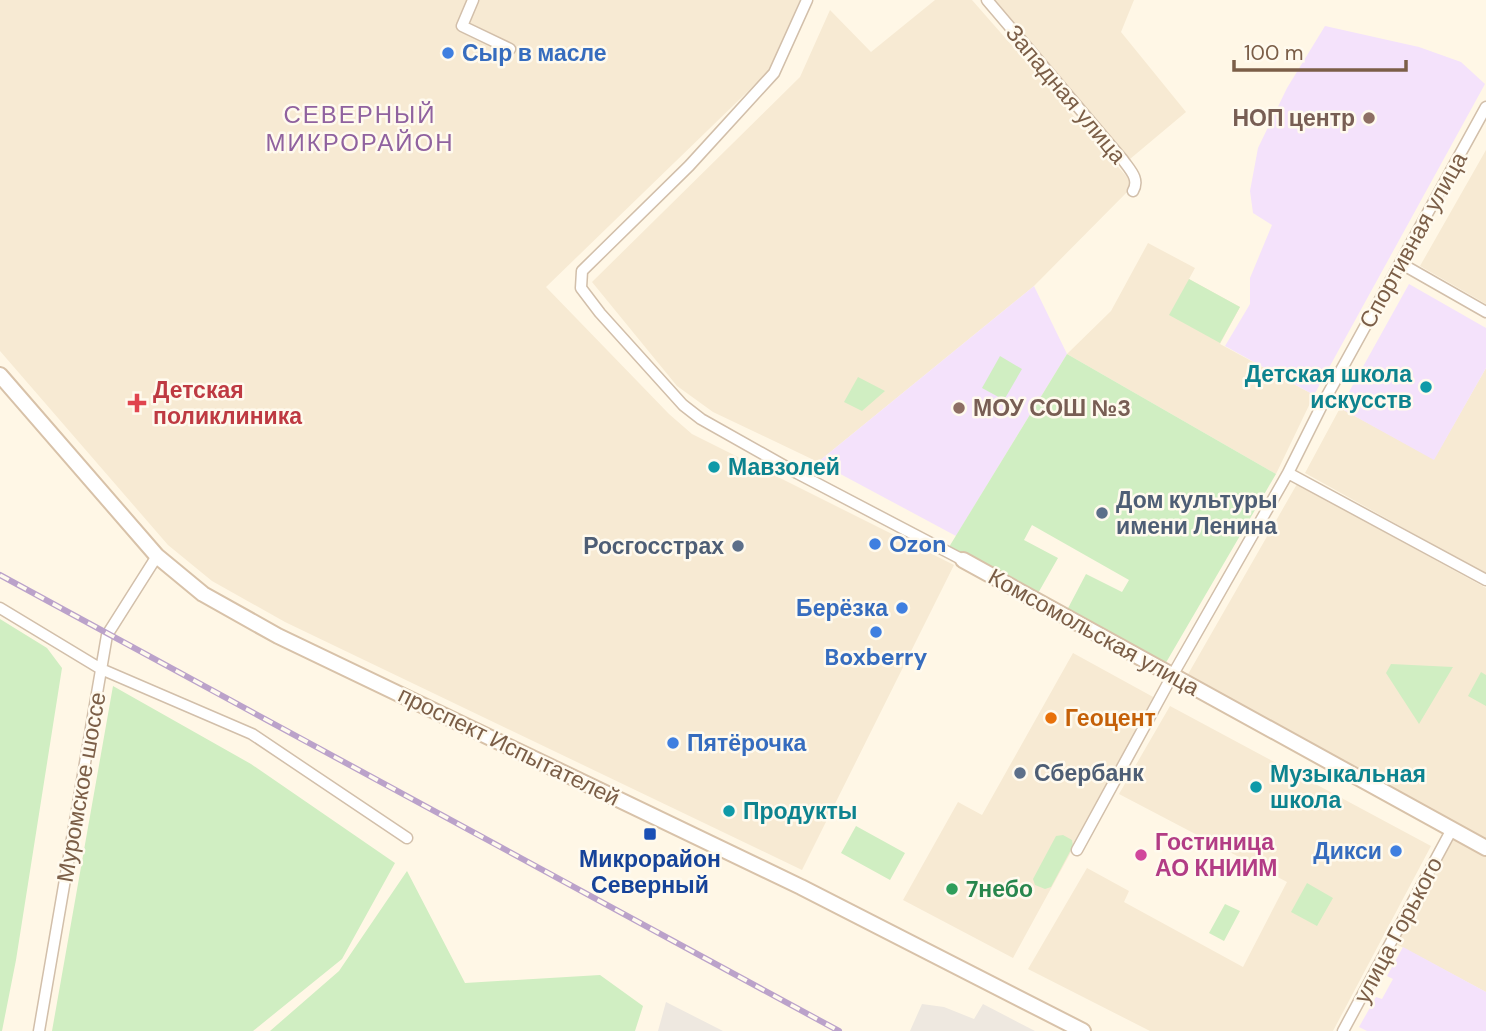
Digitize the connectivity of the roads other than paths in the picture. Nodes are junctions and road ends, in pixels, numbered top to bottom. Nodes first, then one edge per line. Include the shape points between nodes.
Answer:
1 (473, 0) edge
2 (807, 0) edge
3 (987, 0) edge
4 (510, 49) dead end
5 (1486, 107) edge
6 (1133, 191) dead end
7 (1400, 263) junction
8 (1486, 312) edge
9 (0, 375) edge
10 (1288, 472) junction
11 (157, 556) junction
12 (963, 560) joint
13 (1486, 580) edge
14 (0, 608) edge
15 (101, 669) junction
16 (1172, 676) junction
17 (1452, 829) junction
18 (407, 838) dead end
19 (1486, 848) edge
20 (1077, 850) dead end
21 (39, 1031) edge
22 (1083, 1031) edge
23 (1343, 1031) edge

1 - 4 street via 462,26
2 - 12 street, Комсомольская улица via 774,73 689,166 582,271 581,288 682,405 701,419
3 - 6 street, Западная улица via 1123,160 1136,178
5 - 7 street, Спортивная улица
7 - 8 street
7 - 10 street, Спортивная улица
9 - 11 main road, проспект Испытателей
10 - 13 street
10 - 16 street, Спортивная улица
11 - 15 street, Муромское шоссе via 107,635
11 - 22 main road, проспект Испытателей via 203,594 278,636 789,881
12 - 16 main road, Комсомольская улица
14 - 15 street
15 - 18 street via 251,734
15 - 21 street, Муромское шоссе
16 - 17 main road, Комсомольская улица
16 - 20 street, Спортивная улица
17 - 19 main road, Комсомольская улица
17 - 23 street, улица Горького

